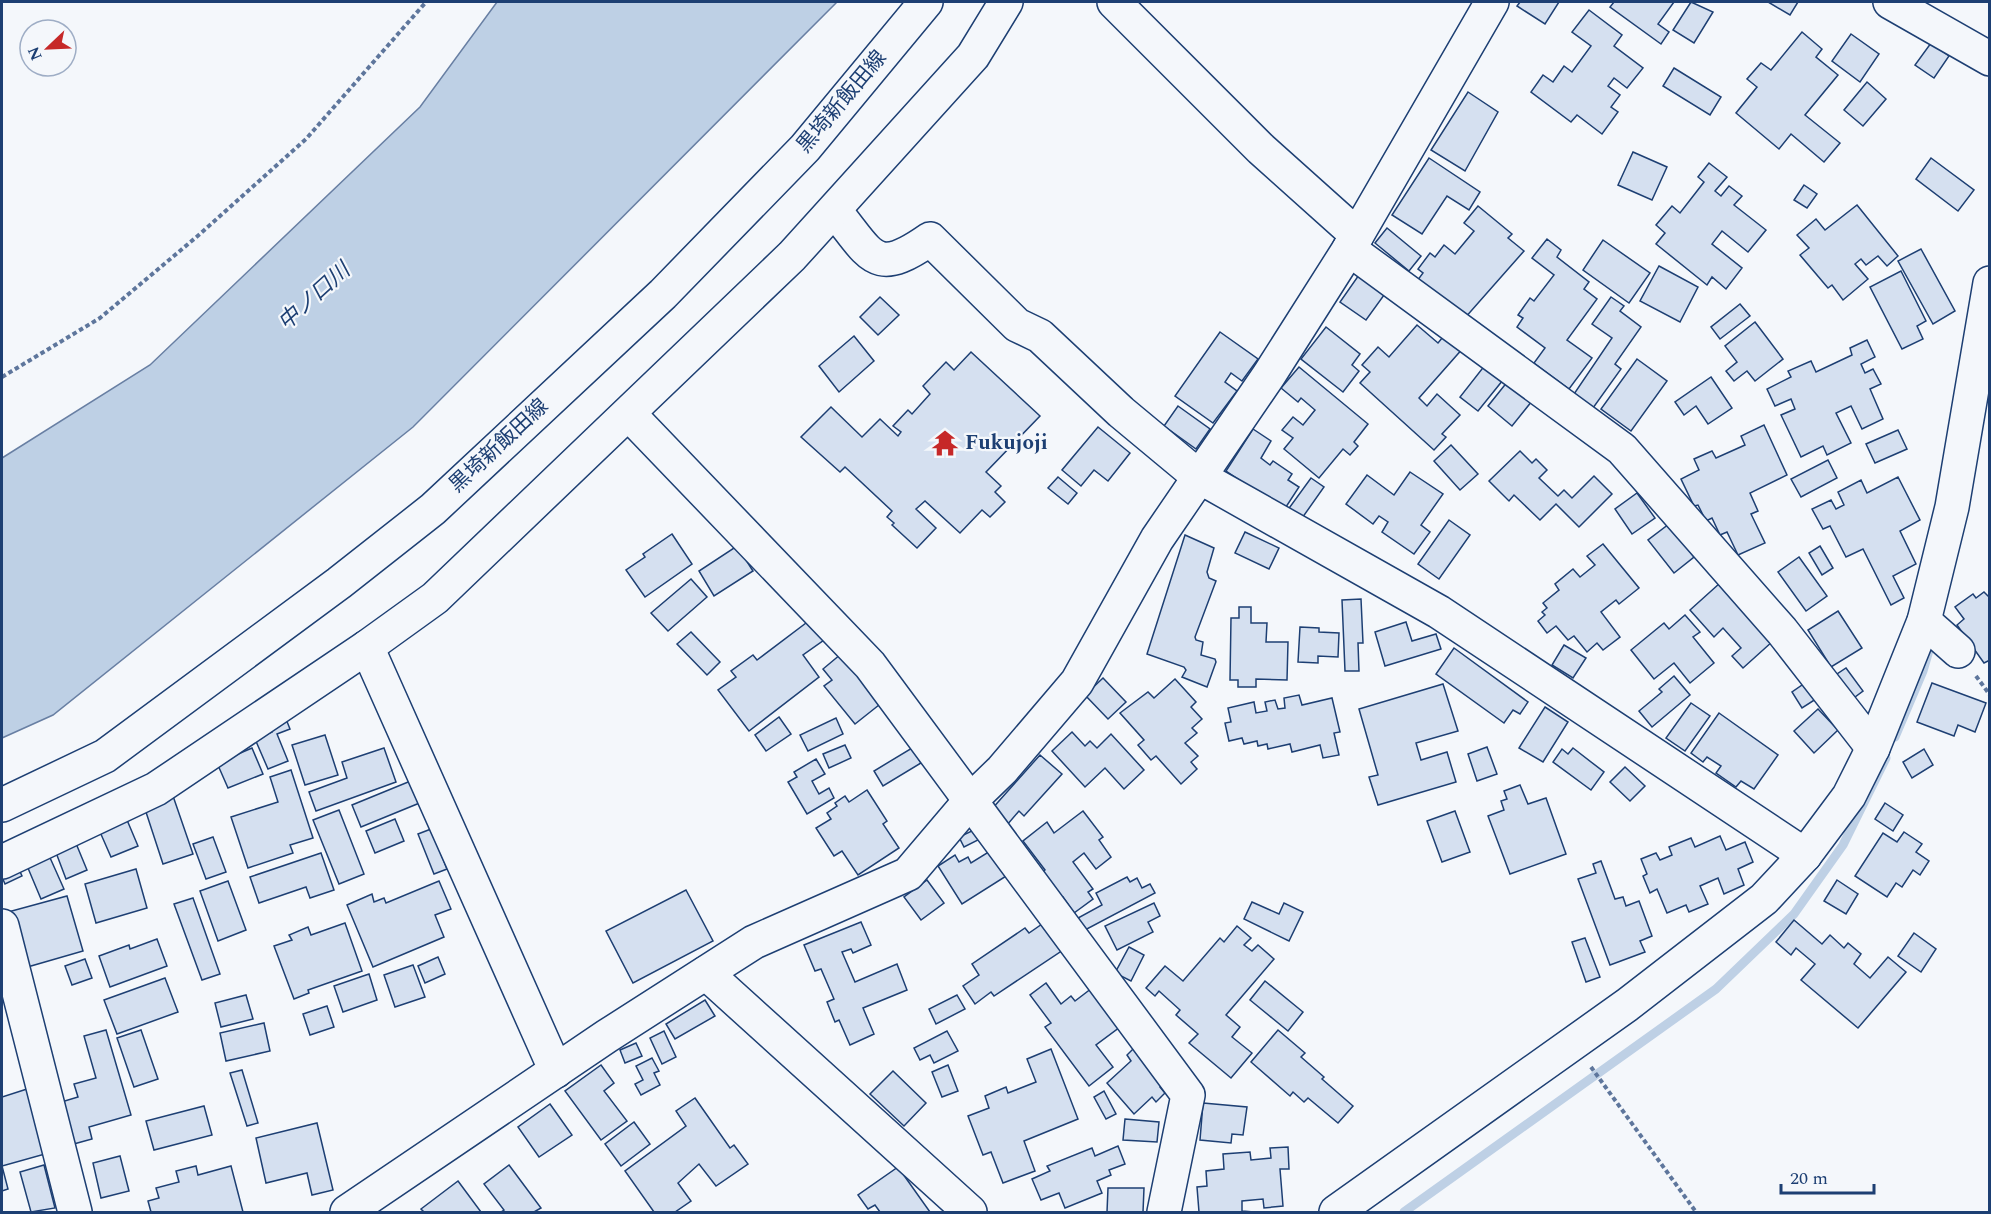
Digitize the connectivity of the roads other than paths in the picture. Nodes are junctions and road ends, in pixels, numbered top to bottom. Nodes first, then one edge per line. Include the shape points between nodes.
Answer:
1 (926, 2) edge
2 (1006, 2) edge
3 (1114, 2) edge
4 (1492, 2) edge
5 (1890, 2) edge
6 (1989, 59) edge
7 (835, 210) junction
8 (1353, 242) junction
9 (1989, 283) edge
10 (628, 414) junction
11 (1198, 476) junction
12 (1924, 621) junction
13 (367, 647) junction
14 (1958, 651) dead end
15 (1874, 748) junction
16 (970, 801) junction
17 (2, 805) edge
18 (1805, 855) junction
19 (2, 862) edge
20 (2, 926) edge
21 (706, 973) junction
22 (556, 1071) junction
23 (75, 1212) edge
24 (347, 1212) edge
25 (970, 1212) edge
26 (1164, 1212) edge
27 (1336, 1212) edge

1 - 17 street, 黒埼新飯田線 via 806,148 663,294 433,508 339,583 105,756
2 - 7 street via 973,56
3 - 8 street
4 - 8 street
5 - 6 street
7 - 10 street
7 - 11 street via 876,259 888,261 930,238 1017,325 1040,336 1121,412
8 - 11 street via 1269,375
8 - 15 street via 1622,450 1782,631
9 - 12 street via 1952,507
10 - 13 street via 435,598
10 - 16 street via 870,664
11 - 16 street via 1157,539 1077,682 1002,770
11 - 18 street via 1439,612
12 - 14 street
12 - 15 street
13 - 19 street via 156,789
13 - 22 street
15 - 18 street via 1849,796
16 - 21 street via 908,874 754,942
16 - 26 street via 1188,1095
18 - 27 street via 1764,899 1574,1044
20 - 23 street
21 - 22 street
21 - 25 street
22 - 24 street

